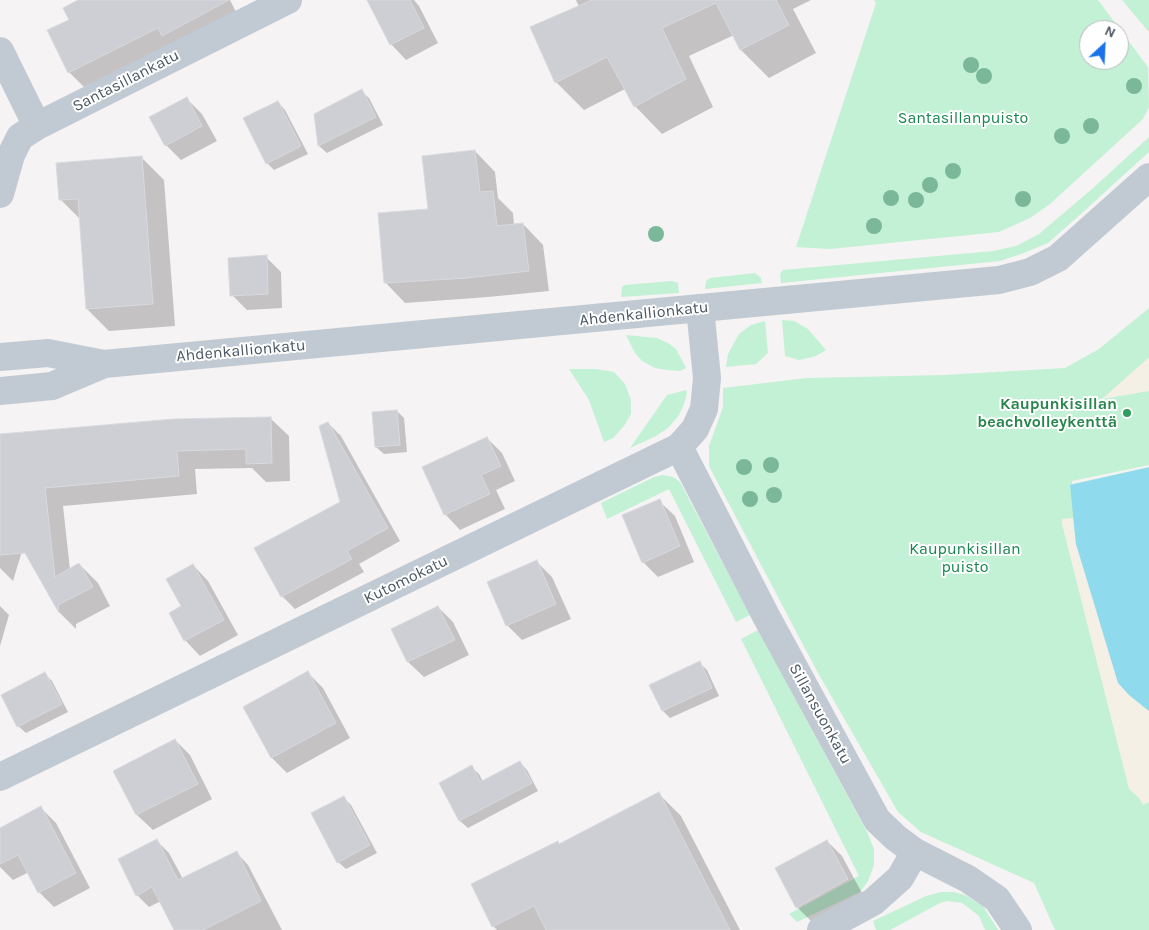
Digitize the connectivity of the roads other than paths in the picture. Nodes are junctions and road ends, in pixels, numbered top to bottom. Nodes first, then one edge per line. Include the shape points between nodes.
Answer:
1 (288, 0) edge
2 (0, 51) edge
3 (37, 126) junction
4 (1149, 176) edge
5 (0, 194) edge
6 (700, 308) junction
7 (0, 357) edge
8 (104, 364) junction
9 (0, 391) edge
10 (679, 448) junction
11 (0, 777) edge
12 (915, 852) junction
13 (821, 930) edge
14 (1018, 930) edge

1 - 3 street, Santasillankatu
2 - 3 street
3 - 5 street, Santasillankatu via 20,137 11,155
4 - 6 street, Ahdenkallionkatu via 1058,258 1030,272 999,280
6 - 8 street, Ahdenkallionkatu
6 - 10 street, Kutomokatu via 707,378 704,409 695,429
7 - 8 street, Ahdenkallionkatu via 48,353
8 - 9 street, Ahdenkallionkatu via 52,386
10 - 11 street, Kutomokatu
10 - 12 street, Sillansuonkatu via 877,820
12 - 13 street via 900,878 873,902
12 - 14 street, Sillansuonkatu via 983,888 997,899

